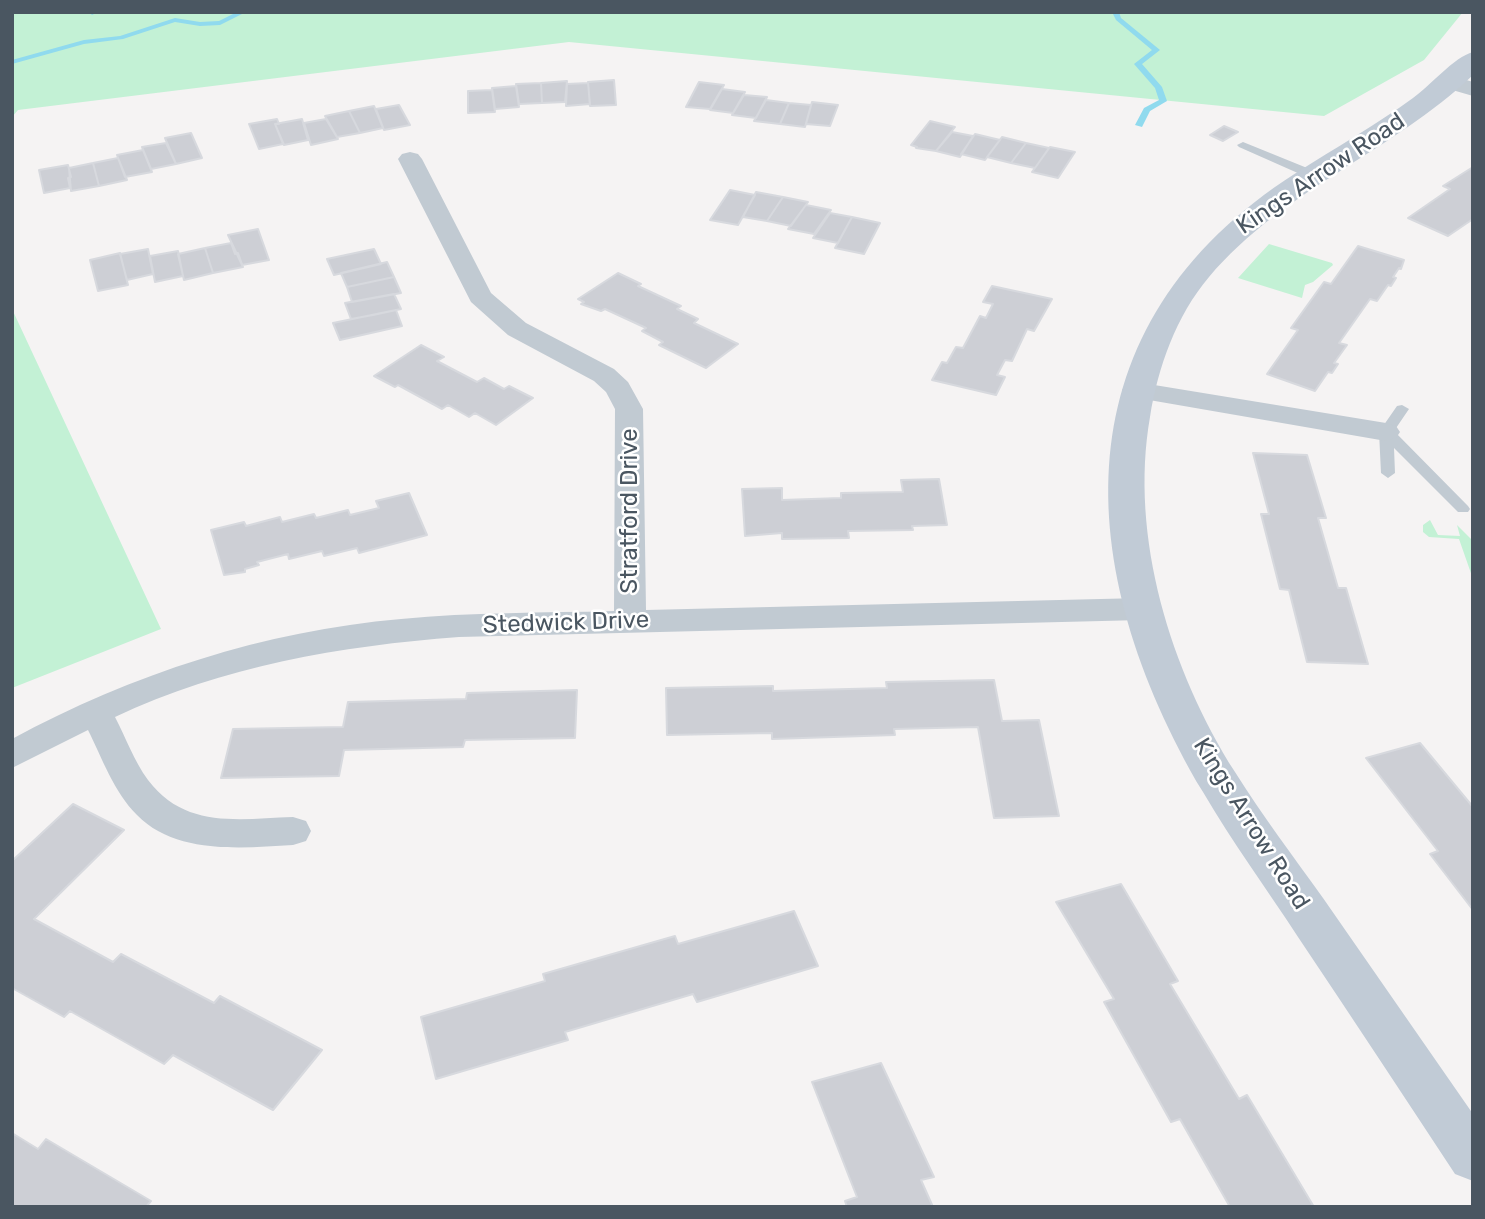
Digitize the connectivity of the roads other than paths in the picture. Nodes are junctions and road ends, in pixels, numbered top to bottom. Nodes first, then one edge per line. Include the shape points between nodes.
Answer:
1 (1465, 77) edge
2 (1243, 145) dead end
3 (410, 159) dead end
4 (1312, 175) junction
5 (1136, 390) junction
6 (1402, 409) dead end
7 (1386, 432) junction
8 (1388, 473) dead end
9 (1464, 509) dead end
10 (1142, 609) junction
11 (630, 621) junction
12 (95, 711) junction
13 (12, 755) edge
14 (293, 831) dead end
15 (1473, 1157) edge

1 - 4 street, Kings Arrow Road
2 - 4 lane
3 - 11 street, Stratford Drive via 480,297 517,329 604,374 626,401
4 - 5 street, Kings Arrow Road via 1245,223 1205,262 1166,316
5 - 7 street
5 - 10 street, Kings Arrow Road via 1126,455 1126,499
6 - 7 lane
7 - 8 lane
7 - 9 lane
10 - 11 street, Stedwick Drive
10 - 15 street, Kings Arrow Road via 1156,651 1218,780
11 - 12 street, Stedwick Drive via 407,628 323,639 228,663
12 - 13 street, Stedwick Drive
12 - 14 street via 136,789 149,806 174,824 217,833

